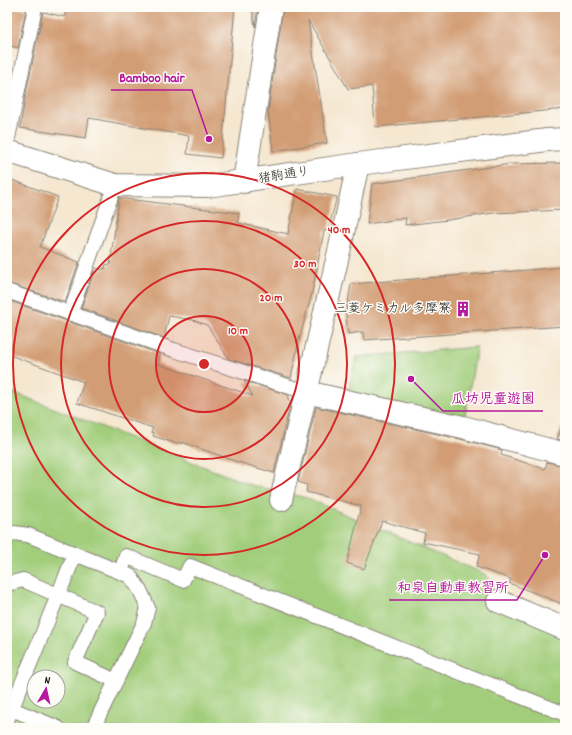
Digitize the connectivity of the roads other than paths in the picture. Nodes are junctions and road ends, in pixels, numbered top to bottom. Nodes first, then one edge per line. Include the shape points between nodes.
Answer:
1 (35, 7) edge
2 (271, 7) edge
3 (565, 139) edge
4 (7, 143) edge
5 (7, 151) edge
6 (358, 164) junction
7 (244, 182) junction
8 (115, 185) junction
9 (7, 291) edge
10 (70, 314) junction
11 (306, 392) junction
12 (565, 454) edge
13 (281, 500) dead end
14 (7, 536) edge
15 (74, 554) junction
16 (120, 572) junction
17 (7, 584) edge
18 (58, 594) junction
19 (498, 601) dead end
20 (565, 628) edge
21 (116, 681) junction
22 (9, 712) edge
23 (565, 714) edge
24 (58, 728) edge
25 (93, 728) edge

1 - 4 lane
2 - 7 street
3 - 6 street, 猪駒通り
5 - 8 street, 猪駒通り
6 - 7 street, 猪駒通り
6 - 11 street
7 - 8 street, 猪駒通り via 208,186
8 - 10 lane
9 - 10 lane
10 - 11 lane
11 - 12 street via 463,427
11 - 13 street
14 - 15 lane via 14,533 28,535
15 - 16 lane
15 - 18 lane
16 - 21 lane via 130,576 148,608 144,623
16 - 23 lane via 126,556 183,580 190,566
17 - 18 lane via 23,580
18 - 21 lane via 97,612 75,662
18 - 22 lane
19 - 20 street
21 - 25 lane
22 - 24 lane

